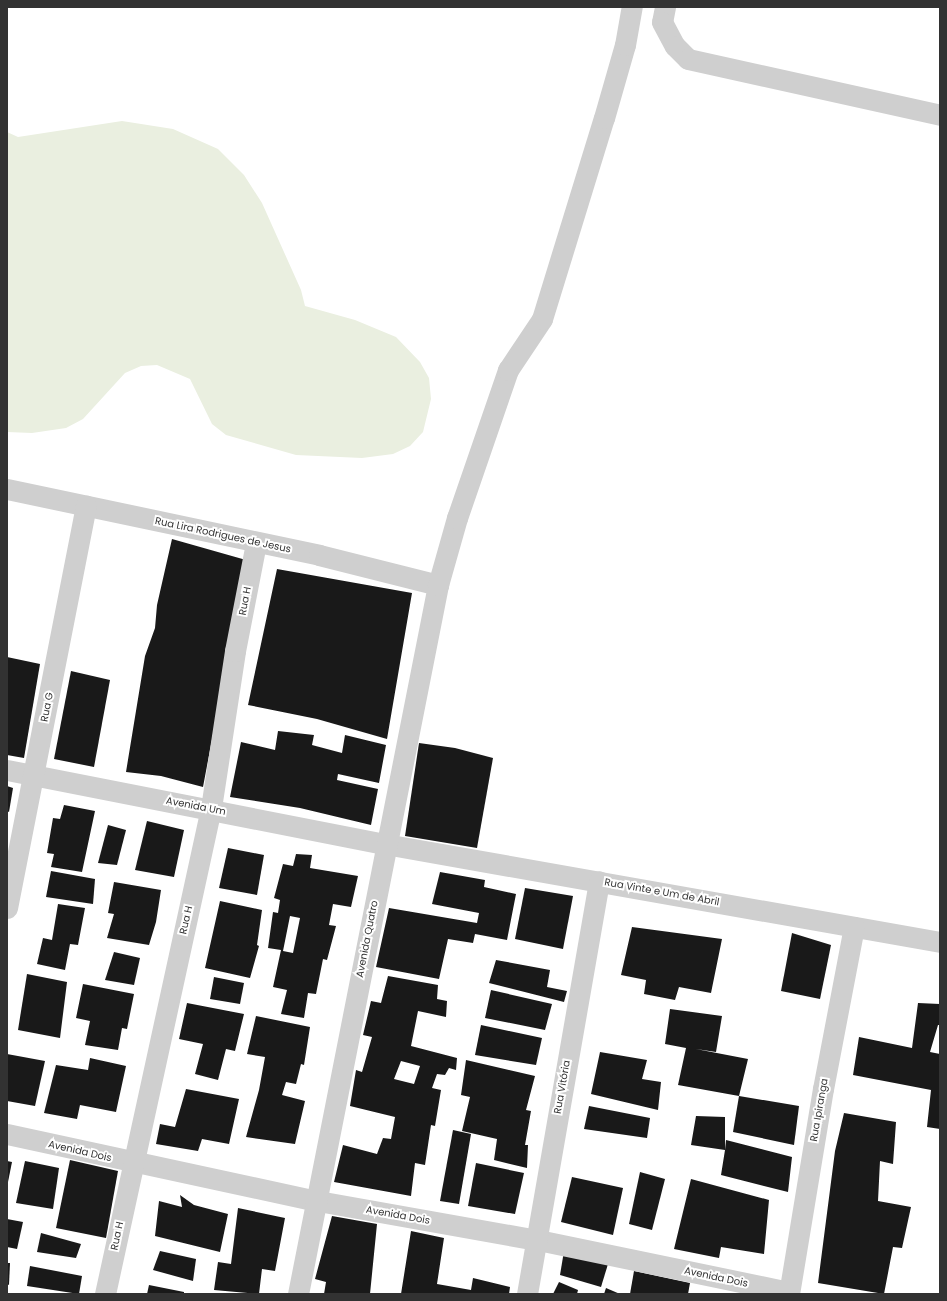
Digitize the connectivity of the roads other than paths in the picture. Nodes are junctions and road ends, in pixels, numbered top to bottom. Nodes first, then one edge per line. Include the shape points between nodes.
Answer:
1 (632, 7) edge
2 (665, 7) edge
3 (940, 115) edge
4 (7, 489) edge
5 (86, 506) junction
6 (256, 543) junction
7 (438, 585) junction
8 (7, 770) edge
9 (34, 776) junction
10 (211, 808) junction
11 (385, 844) junction
12 (599, 881) junction
13 (7, 908) edge
14 (854, 927) junction
15 (940, 942) edge
16 (7, 1134) edge
17 (133, 1163) junction
18 (318, 1201) junction
19 (538, 1240) junction
20 (789, 1293) edge
21 (105, 1294) edge
22 (298, 1294) edge
23 (527, 1294) edge

1 - 7 street, Avenida Quatro via 625,45 542,319 508,370 457,518
2 - 3 street via 662,22 675,46 688,60
4 - 5 street, Rua Lira Rodrigues de Jesus
5 - 6 street, Rua Lira Rodrigues de Jesus
5 - 9 street, Rua G
6 - 7 street, Rua Lira Rodrigues de Jesus via 319,555
6 - 10 street, Rua H via 235,651
7 - 11 street, Avenida Quatro
8 - 9 street, Avenida Um
9 - 10 street, Avenida Um
9 - 13 street, Rua G
10 - 11 street, Avenida Um
10 - 17 street, Rua H
11 - 12 street, Rua Vinte e Um de Abril
11 - 18 street, Avenida Quatro
12 - 14 street, Rua Vinte e Um de Abril
12 - 19 street, Rua Vitória via 558,1108
14 - 15 street, Rua Vinte e Um de Abril
14 - 20 street, Rua Ipiranga via 823,1089
16 - 17 street, Avenida Dois
17 - 18 street, Avenida Dois
17 - 21 street, Rua H
18 - 19 street, Avenida Dois
18 - 22 street, Avenida Quatro
19 - 20 street, Avenida Dois
19 - 23 street, Rua Vitória

